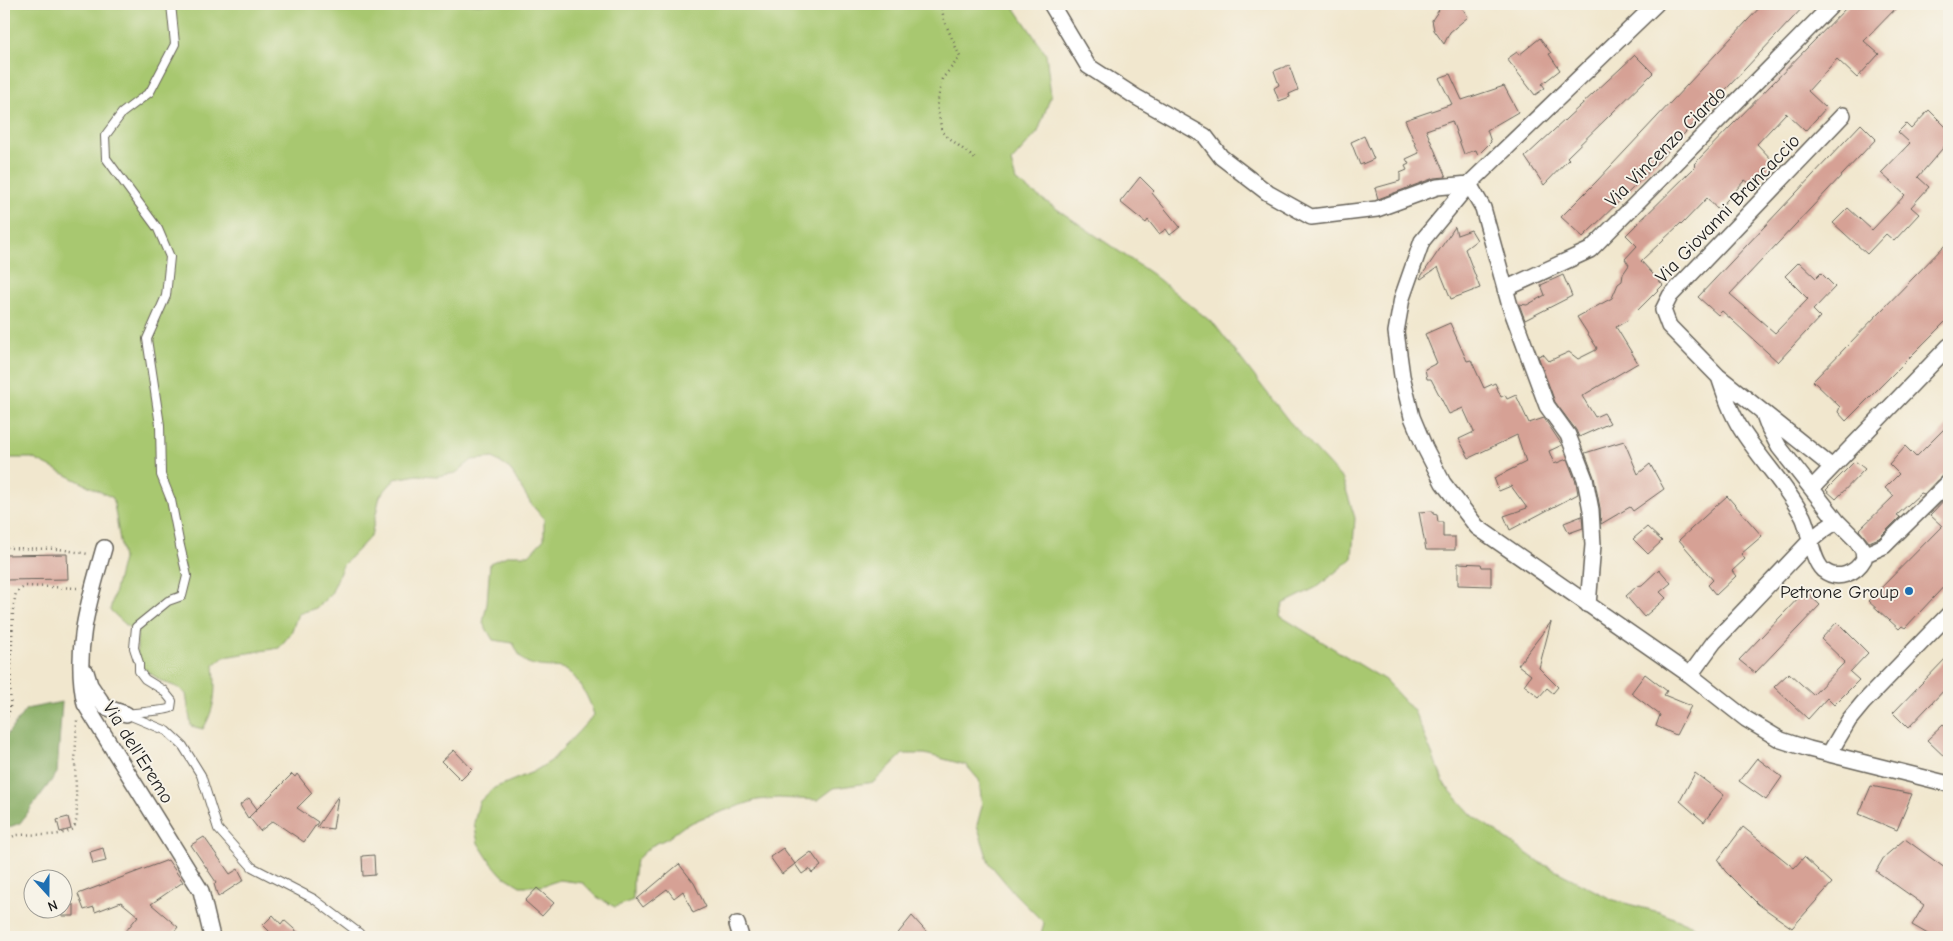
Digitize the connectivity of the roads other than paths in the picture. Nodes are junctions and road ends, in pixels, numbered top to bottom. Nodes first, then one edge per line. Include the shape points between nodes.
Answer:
1 (171, 4) edge
2 (1051, 4) edge
3 (1656, 4) edge
4 (1833, 4) edge
5 (1843, 115) dead end
6 (1469, 184) junction
7 (1505, 289) junction
8 (1949, 346) edge
9 (1718, 376) junction
10 (1763, 412) junction
11 (1832, 467) junction
12 (1949, 482) edge
13 (1812, 488) junction
14 (1837, 522) junction
15 (1811, 540) junction
16 (102, 552) road end
17 (1864, 555) junction
18 (1588, 605) junction
19 (1949, 614) edge
20 (81, 668) junction
21 (1690, 674) junction
22 (126, 714) junction
23 (1829, 754) junction
24 (1949, 784) edge
25 (212, 937) edge
26 (362, 937) edge

1 - 22 lane via 175,44 150,92 122,113 105,136 106,158 158,229 170,257 166,296 147,339 160,425 160,475 171,500 187,576 182,596 168,601 136,627 134,648 139,671 145,679 163,690 172,701 171,708
2 - 6 street via 1088,66 1205,136 1220,157 1268,193 1311,217 1377,209 1437,187
3 - 6 street
4 - 7 street, Via Vincenzo Ciardo via 1590,250
5 - 9 street, Via Giovanni Brancaccio via 1666,302 1663,310 1669,326
6 - 7 street via 1483,208
6 - 18 street via 1422,241 1402,298 1396,332 1412,417 1443,483 1477,527
7 - 18 street via 1547,406 1568,435 1584,479 1591,510 1593,545
8 - 11 street
9 - 10 street, Via Giovanni Brancaccio
9 - 15 street, Via Giovanni Brancaccio via 1734,416 1798,508
10 - 11 street, Via Giovanni Brancaccio
10 - 13 street, Via Giovanni Brancaccio via 1774,439
11 - 13 street
12 - 17 street via 1884,546
13 - 14 street, Via Giovanni Brancaccio
14 - 15 street
14 - 17 street via 1856,540
15 - 17 street via 1817,561 1832,575 1850,574 1859,568
15 - 21 street via 1714,642
16 - 20 street, Via dell'Eremo via 80,646
18 - 21 street
19 - 23 street via 1863,703
20 - 22 street via 105,706
20 - 25 street, Via dell'Eremo via 85,704 201,891
21 - 23 street via 1764,731 1781,740
22 - 26 lane via 167,731 183,746 201,776 218,829 252,867 314,899
23 - 24 street

